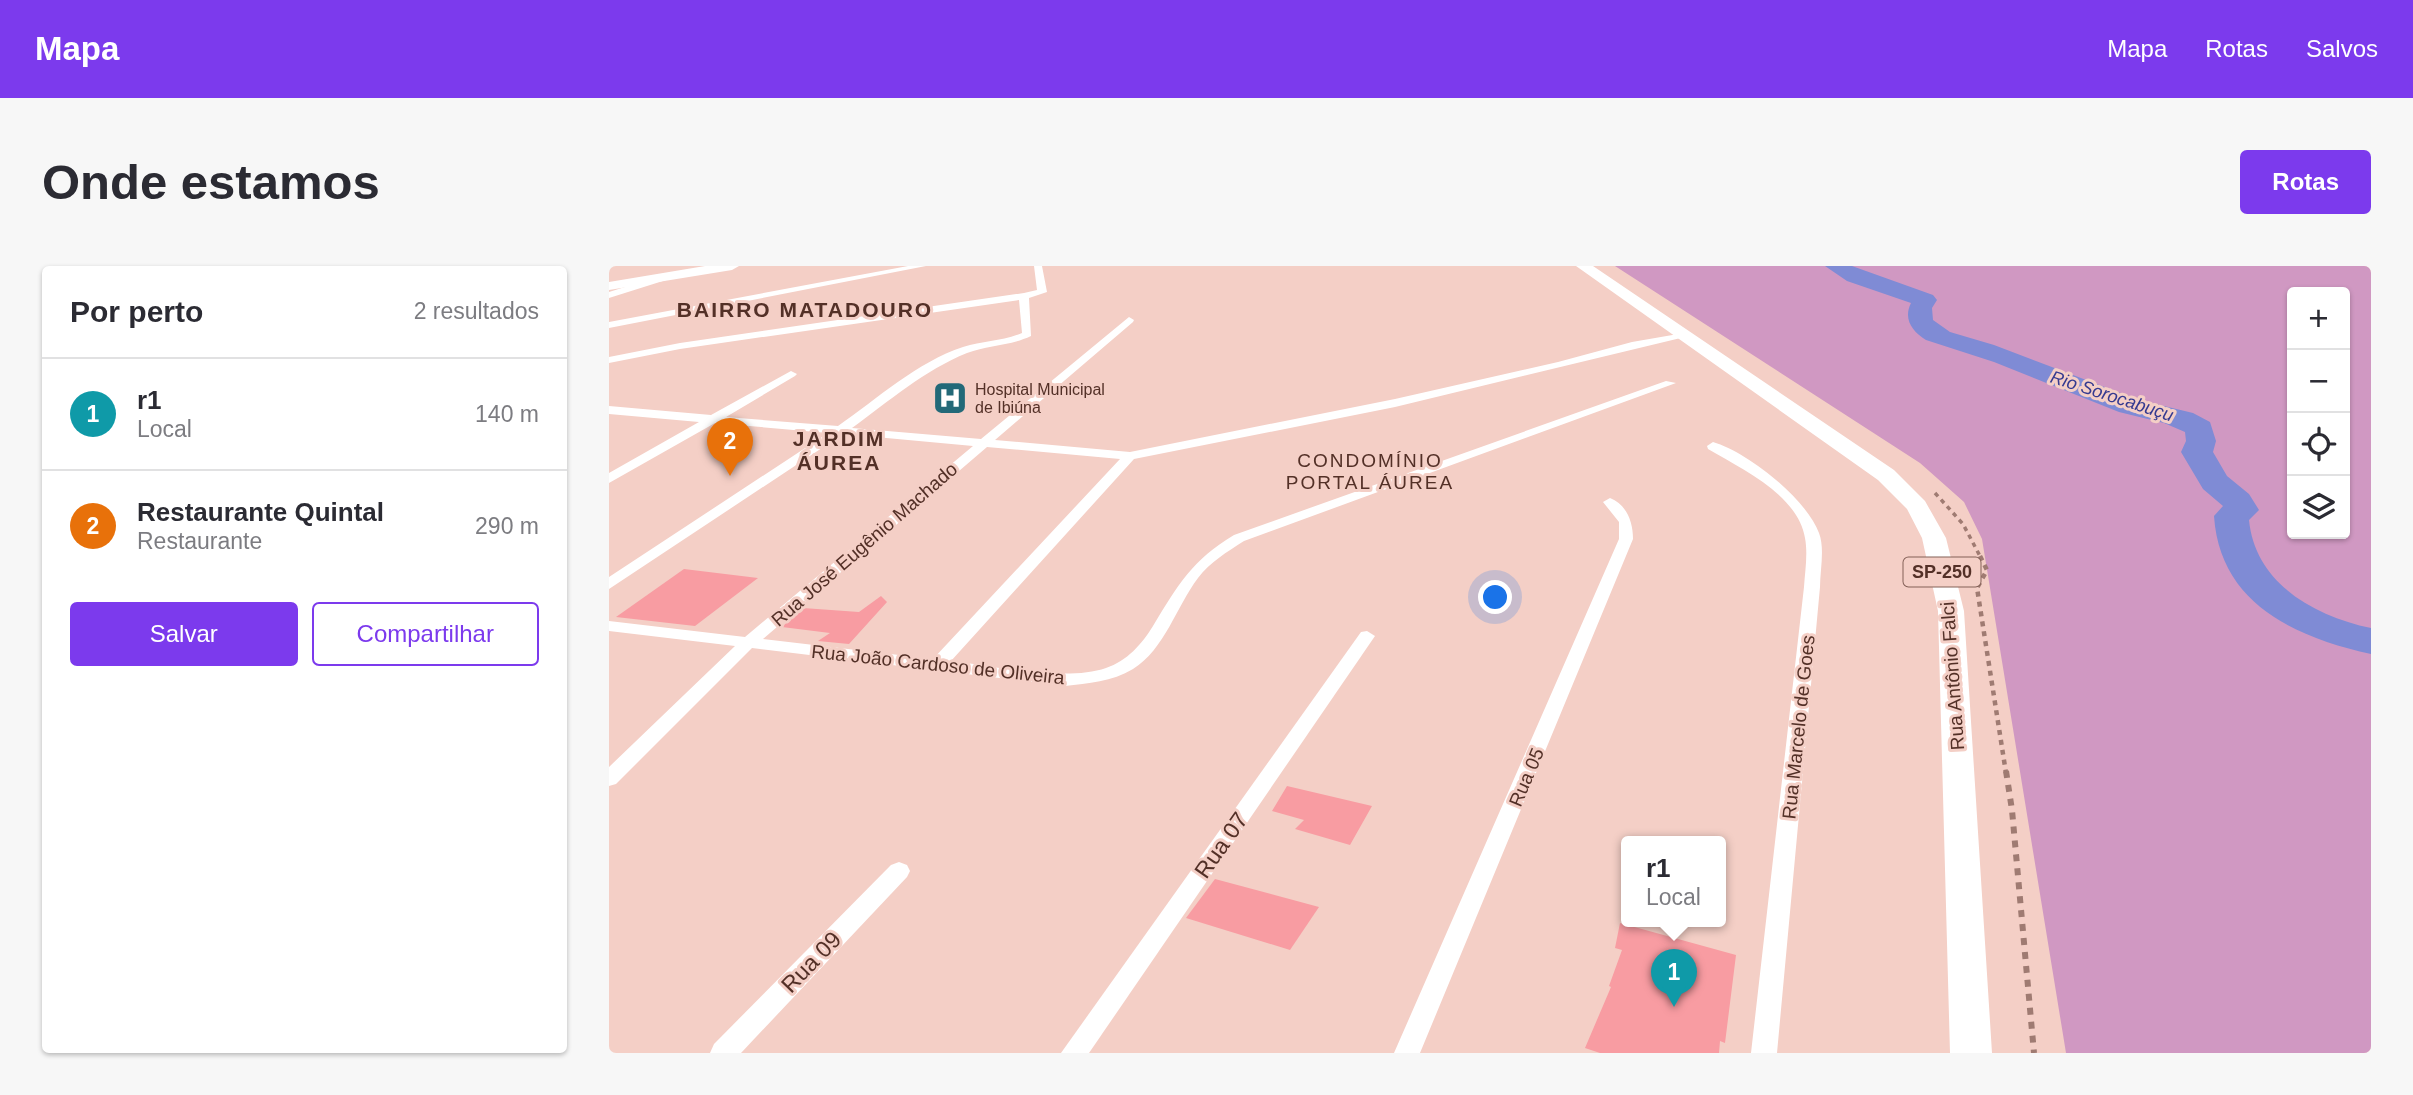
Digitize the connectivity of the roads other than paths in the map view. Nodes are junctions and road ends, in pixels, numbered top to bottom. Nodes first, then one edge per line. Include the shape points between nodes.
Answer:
1 (732, 266) edge
2 (922, 266) edge
3 (1038, 266) edge
4 (1583, 266) edge
5 (668, 277) junction
6 (609, 286) edge
7 (609, 295) edge
8 (1024, 296) junction
9 (1129, 320) dead end
10 (609, 325) edge
11 (1684, 337) junction
12 (609, 360) edge
13 (791, 374) dead end
14 (1670, 383) dead end
15 (609, 410) edge
16 (713, 420) junction
17 (838, 432) junction
18 (982, 443) junction
19 (1713, 446) dead end
20 (1130, 456) junction
21 (609, 479) edge
22 (1610, 502) dead end
23 (609, 584) edge
24 (609, 626) edge
25 (1367, 636) dead end
26 (748, 643) junction
27 (939, 663) junction
28 (609, 779) edge
29 (899, 871) dead end
30 (723, 1053) edge
31 (1075, 1053) edge
32 (1407, 1053) edge
33 (1764, 1053) edge
34 (1971, 1053) edge

1 - 5 main road
2 - 10 street
3 - 8 street via 1042,292
4 - 11 main road, Rua Antônio Falci / SP-250
5 - 6 main road
5 - 7 street
8 - 12 street
8 - 17 street via 1027,334 948,357
9 - 18 street, Rua José Eugênio Machado
11 - 20 street via 1632,345 1395,403
11 - 34 main road, Rua Antônio Falci / SP-250 via 1886,475 1917,506 1934,538 1951,611
13 - 16 street
14 - 27 street, Rua João Cardoso de Oliveira via 1240,538 1212,555 1190,577 1139,657 1113,672 1065,680
15 - 16 street
16 - 17 street
16 - 21 street
17 - 18 street
17 - 23 street
18 - 20 street
18 - 26 street, Rua José Eugênio Machado
19 - 33 street, Rua Marcelo de Goes via 1767,478 1812,533 1812,587
20 - 27 street
22 - 32 street, Rua 05 via 1626,521 1626,539
24 - 26 street, Rua João Cardoso de Oliveira
25 - 31 street, Rua 07
26 - 27 street, Rua João Cardoso de Oliveira
26 - 28 street, Rua José Eugênio Machado
29 - 30 street, Rua 09

